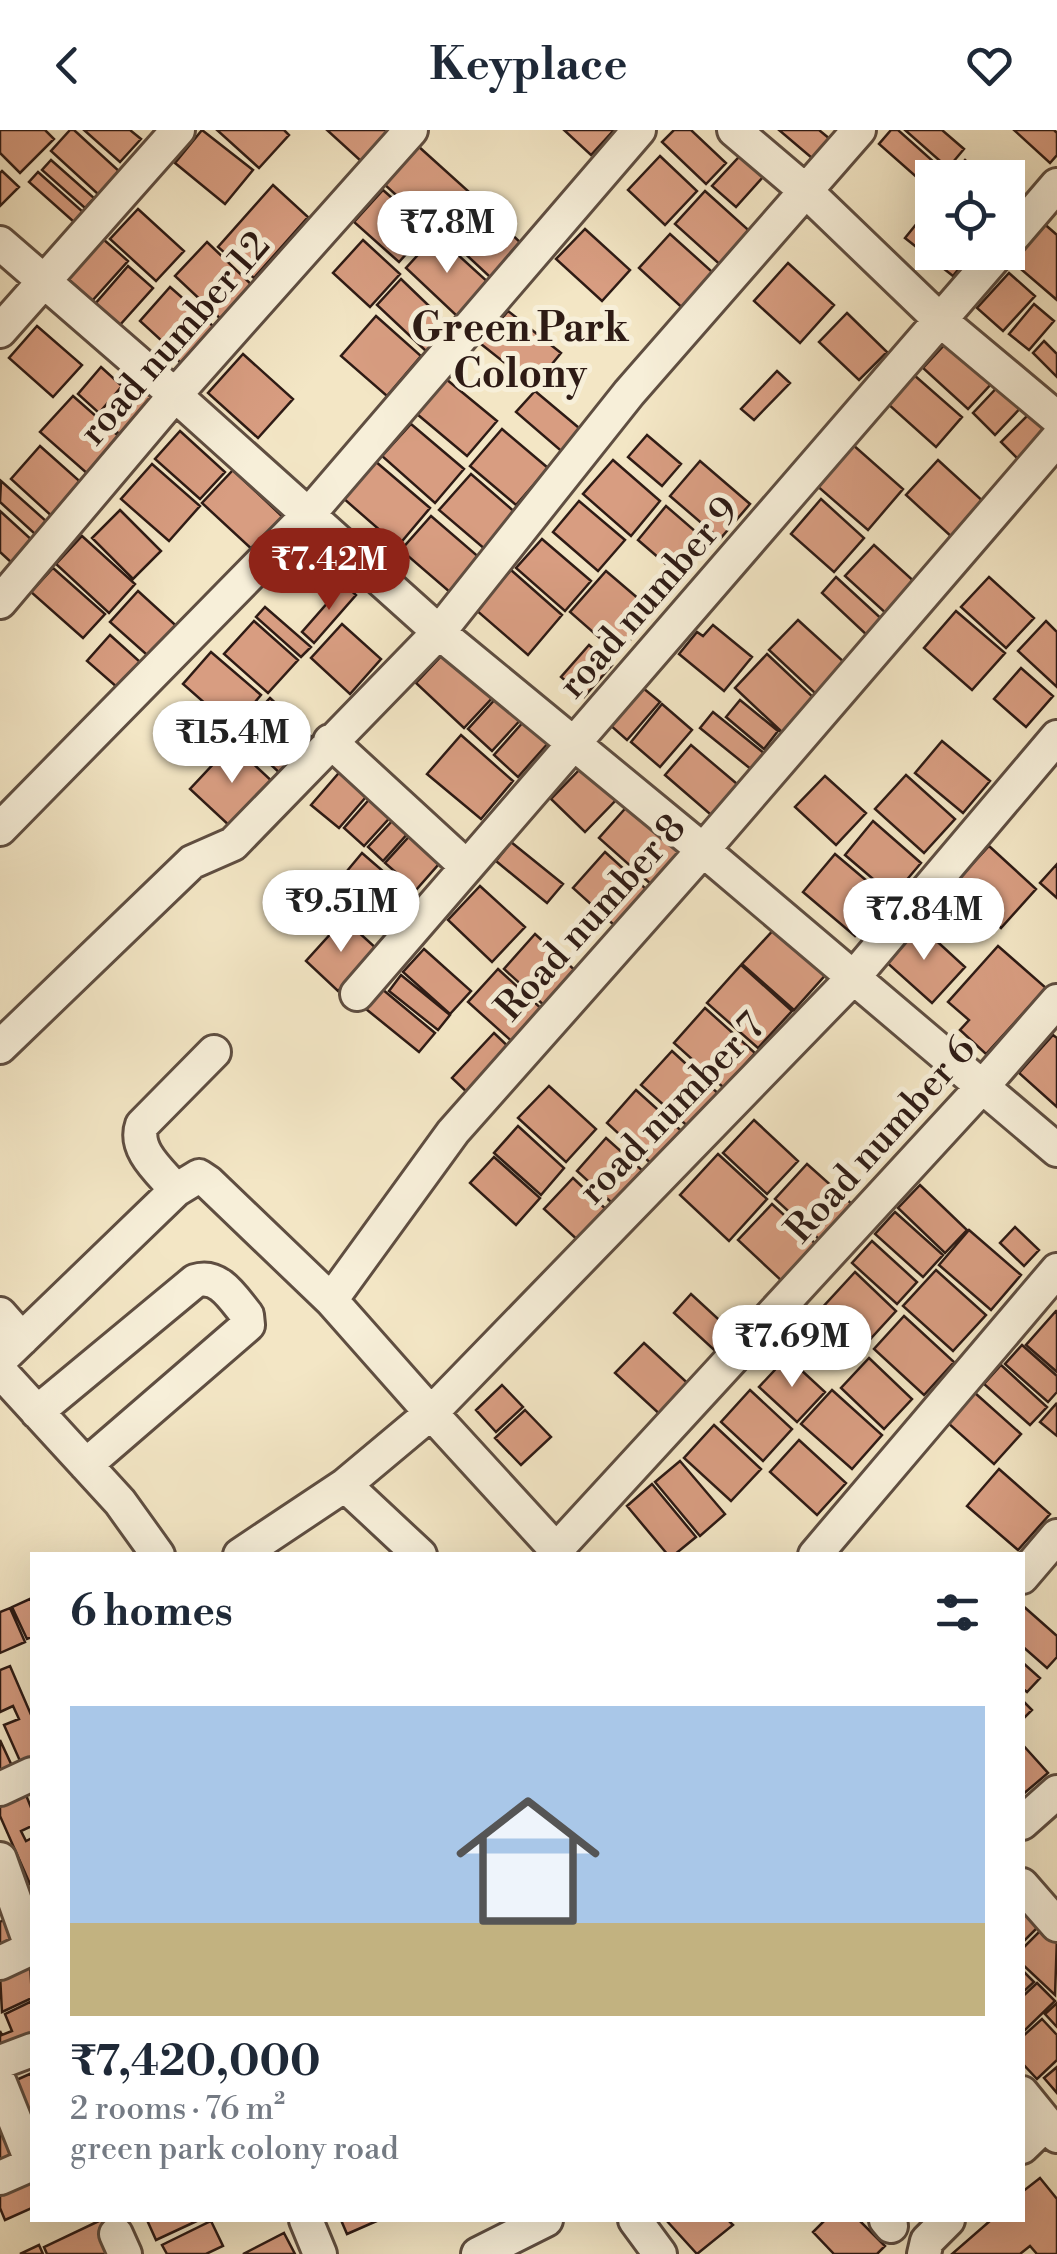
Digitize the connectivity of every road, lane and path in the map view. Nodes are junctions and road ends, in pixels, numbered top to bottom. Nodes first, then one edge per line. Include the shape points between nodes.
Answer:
1 (178, 130) edge
2 (411, 130) edge
3 (639, 130) edge
4 (734, 130) edge
5 (859, 130) edge
6 (1057, 185) edge
7 (806, 192) junction
8 (1025, 222) edge
9 (0, 244) edge
10 (983, 270) edge
11 (44, 282) junction
12 (940, 320) junction
13 (0, 332) edge
14 (175, 394) junction
15 (1057, 418) edge
16 (1057, 439) edge
17 (309, 514) junction
18 (0, 602) edge
19 (439, 632) junction
20 (1057, 737) edge
21 (330, 741) junction
22 (574, 744) junction
23 (0, 829) edge
24 (703, 850) junction
25 (468, 867) junction
26 (854, 978) junction
27 (357, 994) dead end
28 (1057, 1001) edge
29 (1, 1044) edge
30 (214, 1052) dead end
31 (982, 1087) junction
32 (1057, 1150) edge
33 (176, 1190) junction
34 (1057, 1270) edge
35 (331, 1300) junction
36 (0, 1314) edge
37 (11, 1350) edge
38 (0, 1372) edge
39 (37, 1412) junction
40 (431, 1413) junction
41 (86, 1465) junction
42 (345, 1485) junction
43 (1057, 1536) edge
44 (156, 1552) edge
45 (244, 1552) edge
46 (417, 1552) edge
47 (559, 1552) edge
48 (818, 1552) edge
49 (1025, 1573) edge
50 (30, 1775) edge
51 (0, 1789) edge
52 (1057, 1792) edge
53 (1025, 1820) edge
54 (0, 1859) edge
55 (1025, 1888) edge
56 (1057, 1925) edge
57 (30, 1943) edge
58 (30, 1950) edge
59 (0, 1963) edge
60 (30, 2051) edge
61 (0, 2062) edge
62 (0, 2082) edge
63 (1025, 2097) edge
64 (1052, 2130) edge
65 (1025, 2145) edge
66 (30, 2159) edge
67 (30, 2165) edge
68 (0, 2178) edge
69 (307, 2222) edge
70 (542, 2222) edge
71 (636, 2222) edge
72 (946, 2222) edge
73 (320, 2254) edge
74 (478, 2254) edge
75 (660, 2254) edge
76 (924, 2254) edge

1 - 11 street
2 - 14 street, road number 12
3 - 17 street
4 - 7 street
5 - 7 street
6 - 8 street
7 - 12 street
7 - 19 street via 629,392
9 - 11 street
10 - 12 street, road number 9
11 - 13 street
11 - 14 street
12 - 15 street
12 - 22 street, road number 9
14 - 17 street
14 - 18 street, road number 12
16 - 24 street, Road number 8
17 - 19 street
17 - 23 street
19 - 21 street
19 - 22 street
20 - 26 street, road number 7
21 - 25 street
21 - 29 street via 234,844 192,862
22 - 24 street
22 - 25 street, road number 9
24 - 26 street
24 - 35 street, Road number 8 via 453,1132
25 - 27 street, road number 9
26 - 31 street
26 - 40 street, road number 7
28 - 31 street, Road number 6
30 - 33 street via 138,1134
31 - 32 street
31 - 47 street, Road number 6
33 - 35 street via 199,1176 208,1182
33 - 37 street
34 - 48 street
35 - 40 street
36 - 37 street
38 - 39 street
39 - 41 street
39 - 41 street via 195,1280 216,1280 248,1314 248,1325
40 - 42 street, road number 7
40 - 47 street
41 - 44 street
42 - 45 street, road number 7
42 - 46 street
43 - 49 street
50 - 51 street
52 - 53 street
54 - 57 street
55 - 56 street
58 - 59 street
60 - 61 street
62 - 66 street
63 - 64 street
64 - 65 street
67 - 68 street
69 - 73 street
70 - 74 street
71 - 75 street
72 - 76 street

